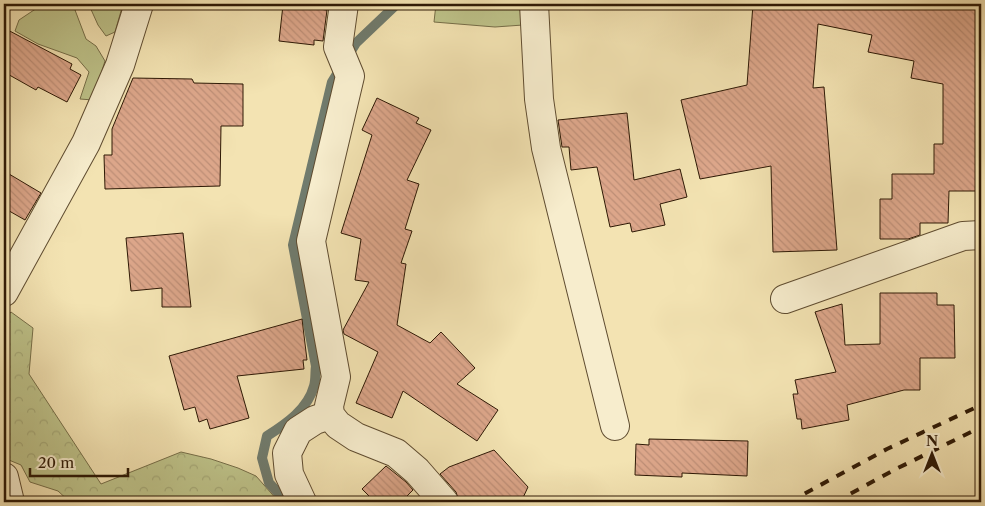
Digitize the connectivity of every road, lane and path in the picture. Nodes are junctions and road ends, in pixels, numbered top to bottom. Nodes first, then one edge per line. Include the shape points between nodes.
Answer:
1 (139, 4) edge
2 (344, 4) edge
3 (534, 4) edge
4 (981, 235) edge
5 (4, 292) edge
6 (785, 299) dead end
7 (330, 415) junction
8 (615, 426) dead end
9 (4, 477) edge
10 (10, 502) edge
11 (302, 502) edge
12 (444, 502) edge

1 - 5 street via 120,65 86,143
2 - 7 street via 338,47 350,76 311,241 336,377
3 - 8 street via 539,99 546,148
4 - 6 street via 963,236
7 - 11 street via 298,431 287,453 288,474
7 - 12 street via 356,437 396,453 417,470
9 - 10 street

